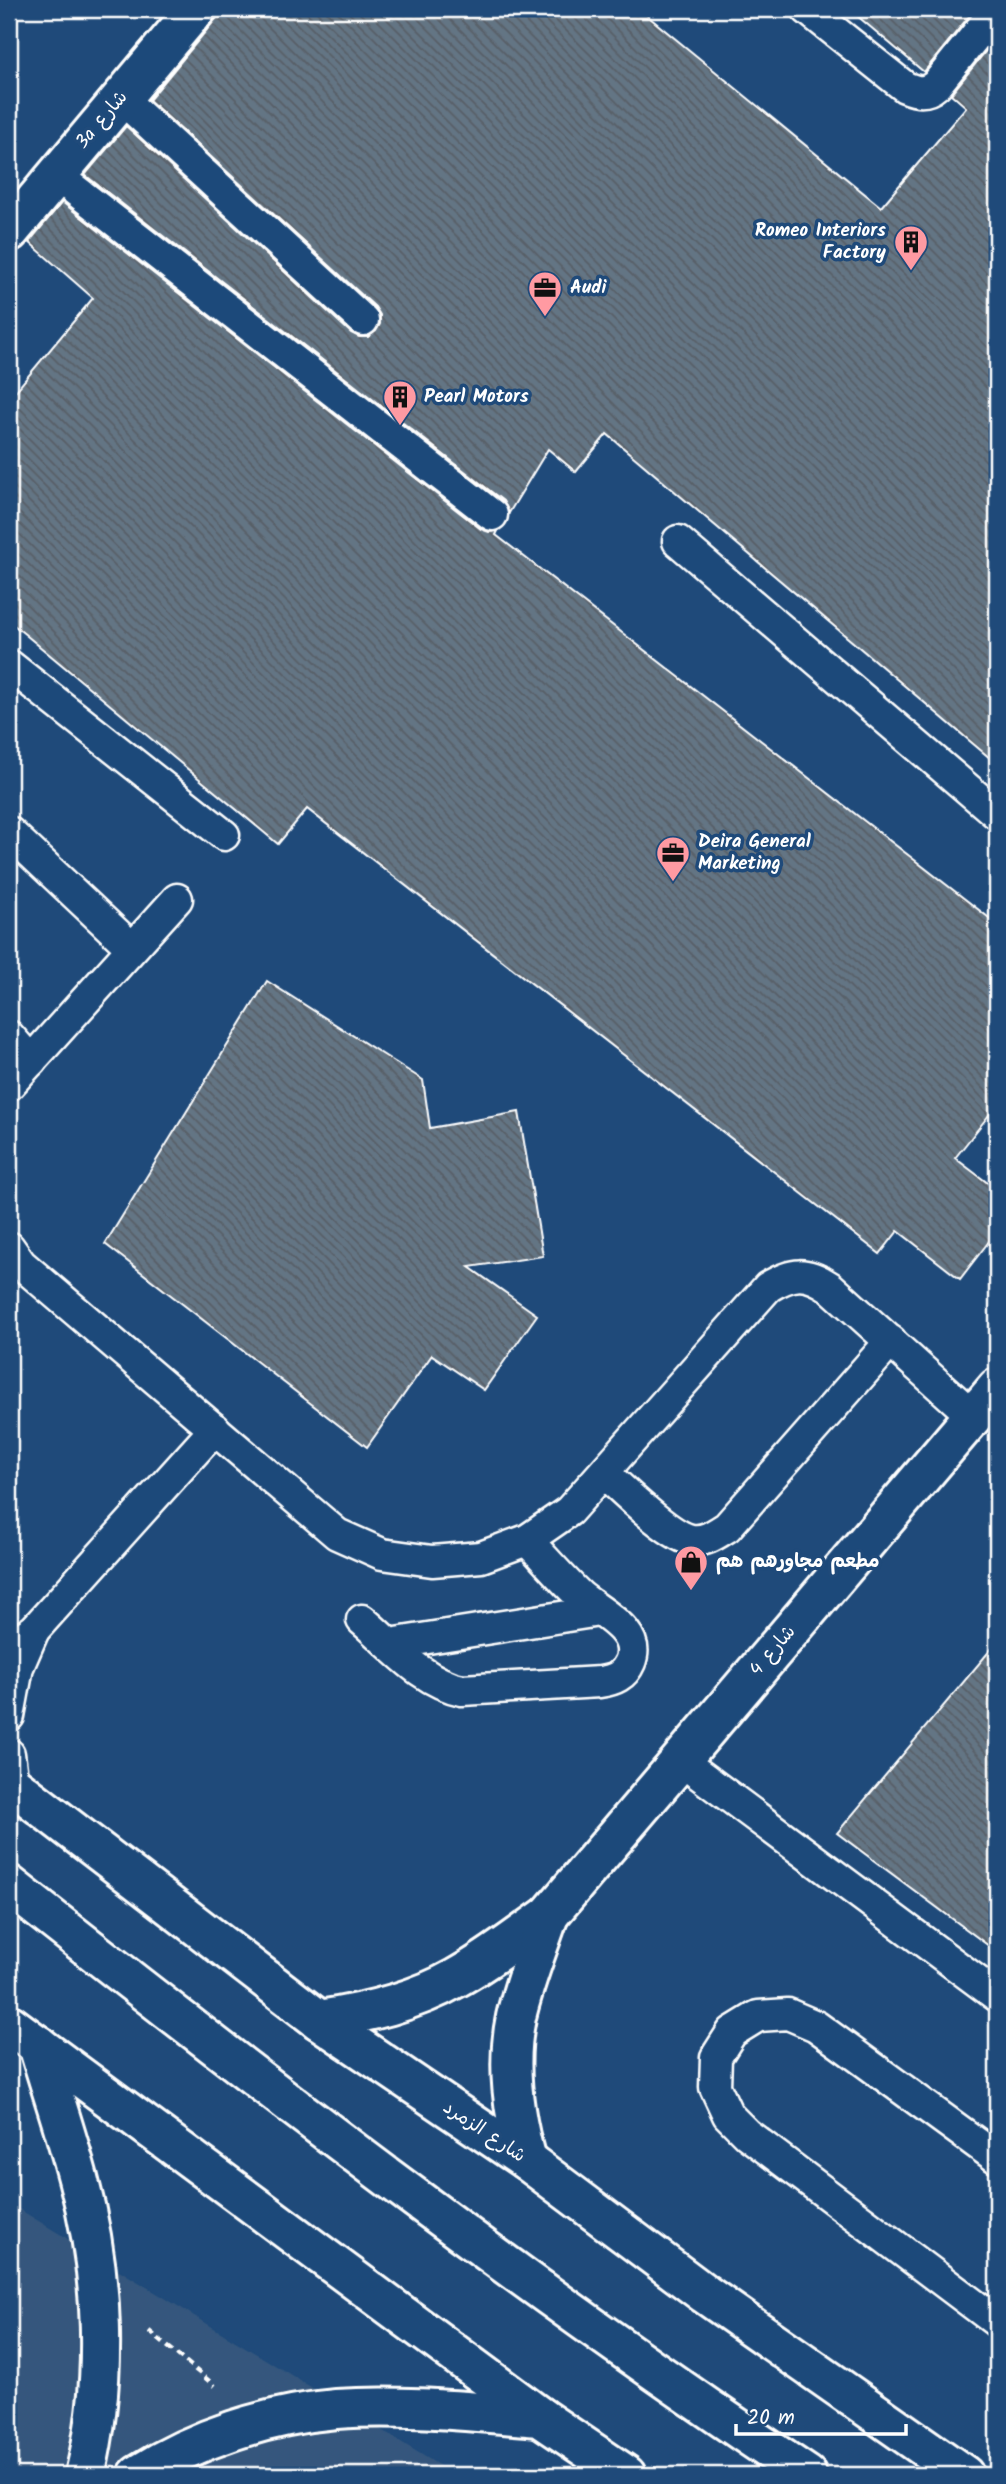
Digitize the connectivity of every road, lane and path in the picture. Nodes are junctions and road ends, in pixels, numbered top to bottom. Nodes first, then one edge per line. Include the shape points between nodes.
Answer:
1 (196, 9) edge
2 (807, 9) edge
3 (997, 9) edge
4 (121, 98) junction
5 (56, 175) junction
6 (9, 232) edge
7 (363, 320) dead end
8 (492, 515) dead end
9 (678, 541) dead end
10 (9, 666) edge
11 (997, 814) edge
12 (9, 832) edge
13 (224, 835) dead end
14 (177, 899) dead end
15 (132, 948) junction
16 (9, 1037) edge
17 (31, 1061) junction
18 (9, 1085) edge
19 (9, 1247) edge
20 (891, 1341) junction
21 (985, 1402) edge
22 (215, 1429) junction
23 (604, 1473) junction
24 (527, 1540) junction
25 (599, 1611) junction
26 (362, 1620) dead end
27 (34, 1630) junction
28 (390, 1644) junction
29 (9, 1646) edge
30 (9, 1716) edge
31 (680, 1760) junction
32 (10, 1774) edge
33 (9, 1885) edge
34 (549, 1914) junction
35 (997, 1996) edge
36 (318, 2020) junction
37 (23, 2034) edge
38 (997, 2158) edge
39 (526, 2160) junction
40 (99, 2322) junction
41 (997, 2322) edge
42 (540, 2417) junction
43 (244, 2427) junction
44 (85, 2475) edge
45 (138, 2475) edge
46 (626, 2475) edge
47 (807, 2475) edge
48 (964, 2475) edge

1 - 4 main road, 3a شارع
2 - 3 lane via 905,87 922,92 936,85
4 - 5 main road, 3a شارع
4 - 7 lane
5 - 6 main road, 3a شارع
5 - 8 lane
9 - 11 lane
10 - 13 lane
12 - 15 lane
14 - 15 lane
15 - 17 lane
16 - 17 lane
17 - 18 lane
19 - 22 lane via 21,1264
20 - 21 lane
20 - 23 lane via 815,1277 783,1278 768,1287
20 - 23 lane via 727,1527 711,1538 692,1541 675,1534
21 - 31 main road, شارع 4
22 - 24 lane via 337,1534 382,1554 432,1562 481,1557
22 - 27 lane
23 - 24 lane via 569,1511
24 - 25 lane
25 - 28 lane
25 - 28 lane via 626,1632 632,1646 625,1671 600,1682 462,1690 434,1681
26 - 28 lane
27 - 29 lane
27 - 30 lane via 18,1667
31 - 34 main road, شارع 4
31 - 35 lane
32 - 36 main road, شارع الزمرد
33 - 47 main road via 350,2149 592,2327
34 - 36 main road, شارع 4 via 481,1963 428,1992 356,2015
34 - 39 main road, شارع 4 via 522,1996 512,2050 516,2124
36 - 39 main road, شارع الزمرد
37 - 40 main road via 79,2180 93,2250
37 - 42 main road
38 - 41 lane via 816,2026 788,2014 758,2016 732,2032 716,2057 715,2087 728,2115 747,2134
39 - 48 main road, شارع الزمرد via 705,2294
40 - 43 path via 144,2327 238,2405
40 - 44 main road via 98,2389
42 - 43 main road via 429,2409 336,2409
42 - 46 main road
43 - 45 main road

